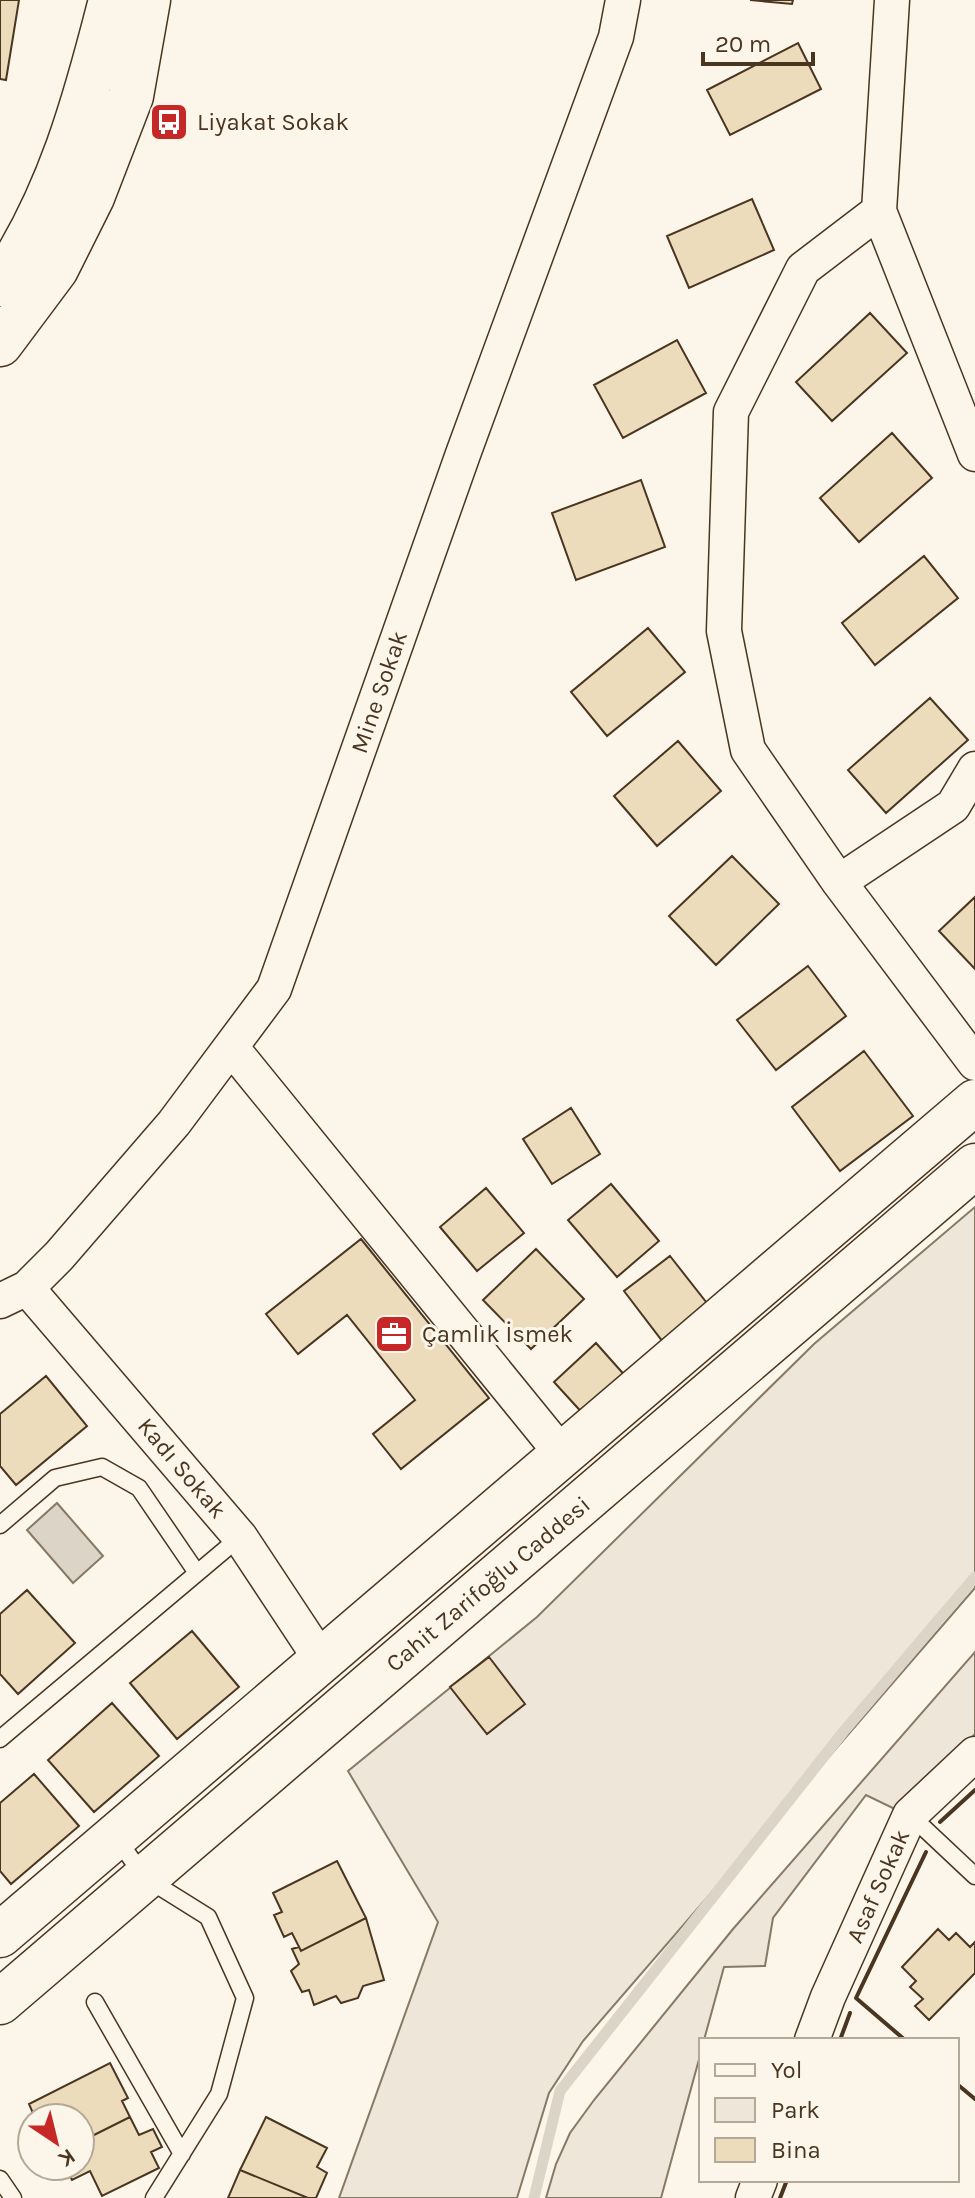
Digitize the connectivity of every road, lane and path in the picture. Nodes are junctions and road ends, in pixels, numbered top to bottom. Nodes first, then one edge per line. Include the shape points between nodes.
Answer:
1 (111, 0) edge
2 (148, 0) edge
3 (623, 0) edge
4 (892, 0) edge
5 (879, 211) junction
6 (0, 284) edge
7 (0, 344) edge
8 (975, 454) edge
9 (975, 769) edge
10 (839, 882) junction
11 (231, 1047) junction
12 (975, 1063) edge
13 (975, 1102) edge
14 (975, 1166) edge
15 (14, 1294) edge
16 (562, 1454) junction
17 (594, 1493) junction
18 (0, 1525) edge
19 (240, 1537) junction
20 (197, 1573) junction
21 (322, 1661) junction
22 (351, 1700) junction
23 (0, 1739) edge
24 (975, 1754) edge
25 (910, 1815) junction
26 (115, 1836) junction
27 (975, 1876) edge
28 (144, 1877) junction
29 (0, 1935) edge
30 (0, 2002) edge
31 (95, 2002) dead end
32 (813, 2038) edge
33 (182, 2154) junction
34 (0, 2179) edge
35 (13, 2198) edge
36 (154, 2198) edge

1 - 6 main road via 57,181
2 - 7 main road via 131,96 92,197 56,269
3 - 11 street, Mine Sokak via 616,37 274,989
4 - 5 street
5 - 8 street
5 - 10 street via 803,269 731,412 724,631 748,750
9 - 10 street via 953,806
10 - 12 street
11 - 15 street, Mine Sokak via 174,1123 59,1256
11 - 16 street
13 - 16 main road, Cahit Zarifoğlu Caddesi
14 - 17 main road, Cahit Zarifoğlu Caddesi
15 - 19 street, Kadı Sokak
16 - 17 main road
16 - 21 main road, Cahit Zarifoğlu Caddesi
17 - 22 main road, Cahit Zarifoğlu Caddesi
18 - 20 lane via 55,1478 102,1467 139,1488
19 - 20 lane
19 - 21 street, Kadı Sokak
20 - 23 lane
21 - 22 main road
21 - 26 main road, Cahit Zarifoğlu Caddesi
22 - 28 main road, Cahit Zarifoğlu Caddesi
24 - 25 street, Asaf Sokak
25 - 27 lane
25 - 32 street, Asaf Sokak
26 - 28 lane
26 - 29 main road, Cahit Zarifoğlu Caddesi
28 - 30 main road, Cahit Zarifoğlu Caddesi
28 - 33 lane via 208,1917 245,1998 219,2094
31 - 33 lane
33 - 36 lane
34 - 35 lane

